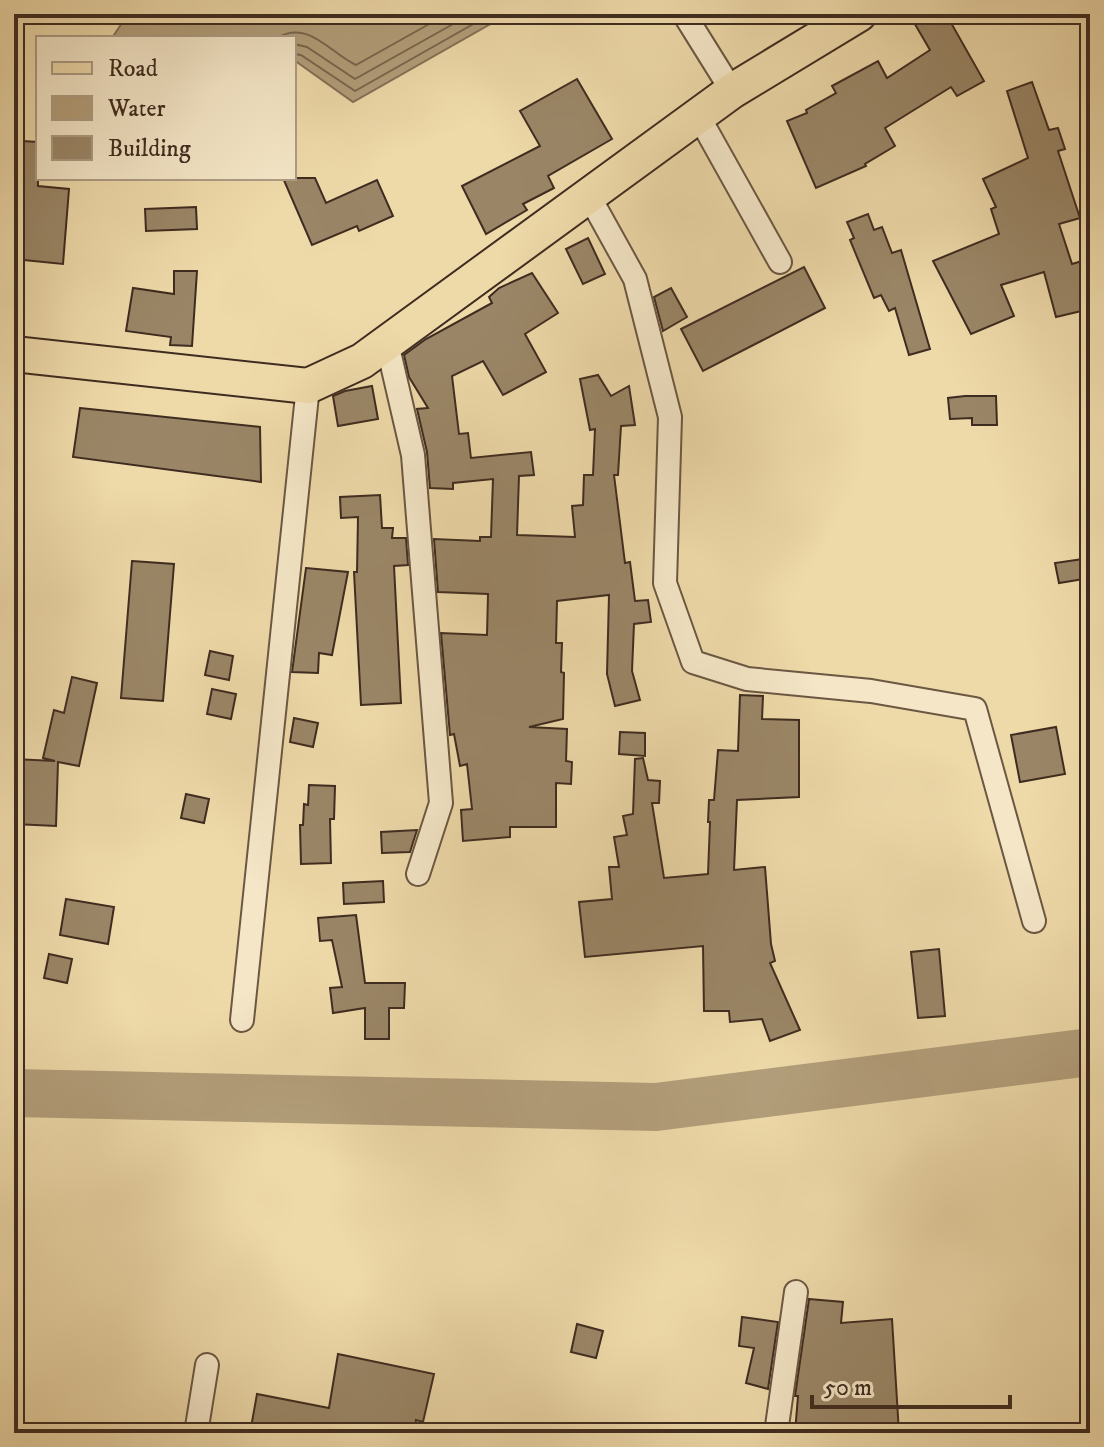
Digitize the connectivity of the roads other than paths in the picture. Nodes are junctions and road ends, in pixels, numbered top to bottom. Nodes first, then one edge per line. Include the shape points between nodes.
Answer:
1 (684, 14) edge
2 (859, 14) edge
3 (732, 91) junction
4 (699, 117) junction
5 (589, 196) junction
6 (780, 262) dead end
7 (387, 343) junction
8 (14, 354) edge
9 (308, 386) junction
10 (418, 874) dead end
11 (1034, 921) dead end
12 (242, 1020) dead end
13 (796, 1292) dead end
14 (207, 1365) dead end
15 (196, 1433) edge
16 (776, 1433) edge

1 - 3 street
2 - 3 main road
3 - 4 main road
4 - 5 main road
4 - 6 street
5 - 7 main road
5 - 11 street via 635,279 670,417 665,583 693,662 747,679 871,691 975,709
7 - 9 main road
7 - 10 street via 413,455 441,803
8 - 9 main road
9 - 12 street
13 - 16 street
14 - 15 street

